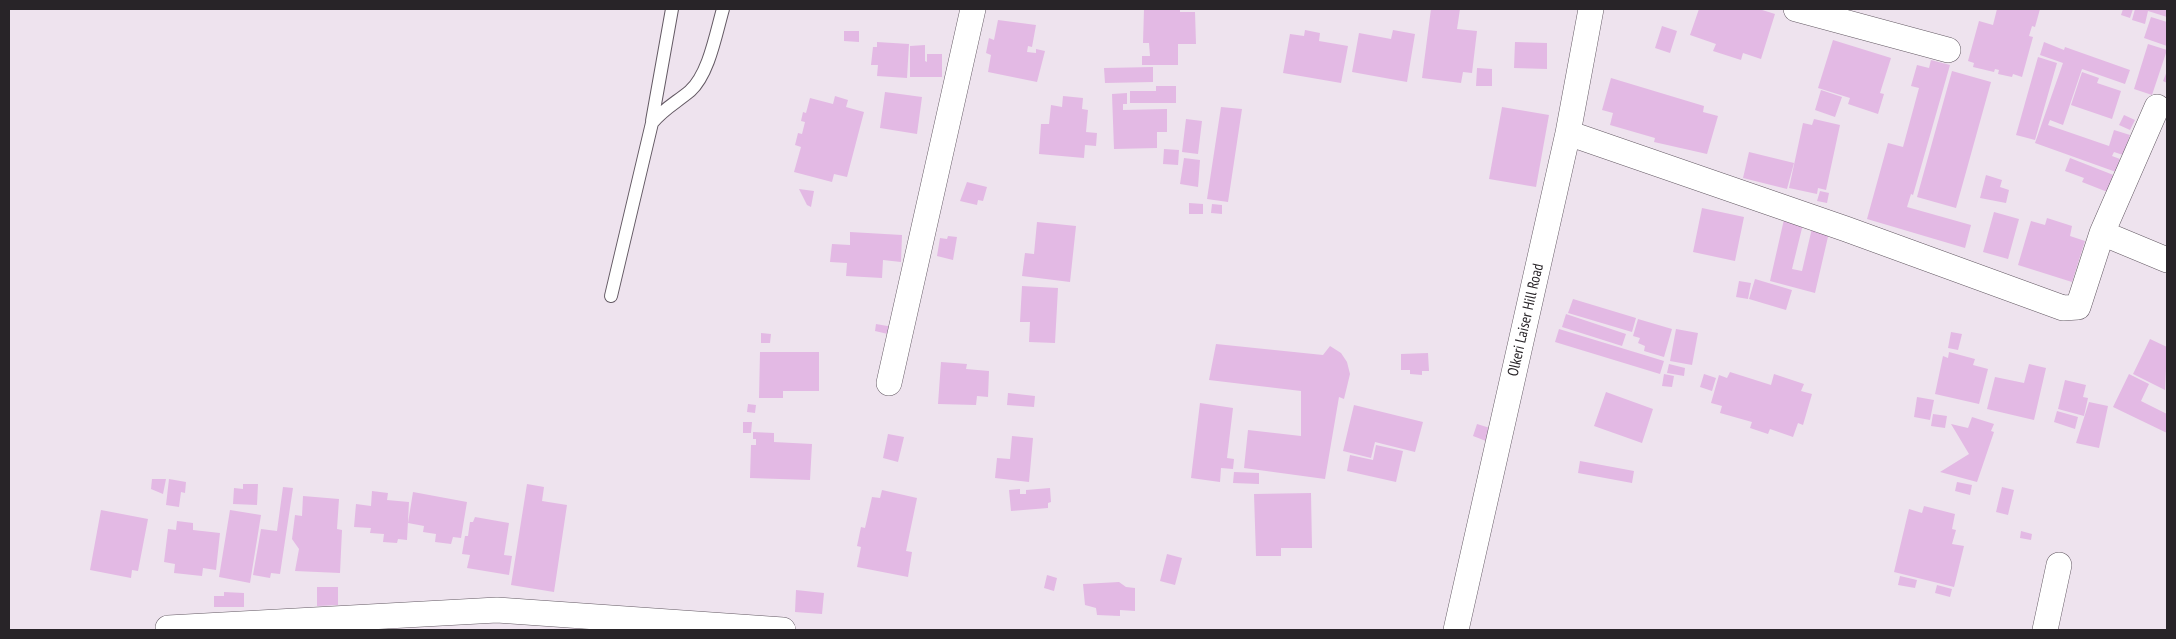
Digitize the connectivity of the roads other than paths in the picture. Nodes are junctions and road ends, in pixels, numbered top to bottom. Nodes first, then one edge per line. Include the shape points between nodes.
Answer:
1 (672, 9) edge
2 (723, 9) edge
3 (973, 9) edge
4 (1591, 9) edge
5 (1796, 9) edge
6 (1948, 50) dead end
7 (2157, 107) dead end
8 (652, 123) junction
9 (1568, 133) junction
10 (2102, 233) junction
11 (2167, 260) edge
12 (611, 296) dead end
13 (889, 384) dead end
14 (2058, 565) dead end
15 (497, 620) edge
16 (168, 628) dead end
17 (783, 630) edge
18 (1456, 630) edge
19 (2045, 630) edge

1 - 8 lane
2 - 8 lane via 702,75 690,91 662,111
3 - 13 street
4 - 9 street, Olkeri Laiser Hill Road
5 - 6 street
7 - 10 street
8 - 12 lane
9 - 10 street via 2064,308 2078,307
9 - 18 street, Olkeri Laiser Hill Road
10 - 11 street
14 - 19 street
15 - 16 street
15 - 17 street

